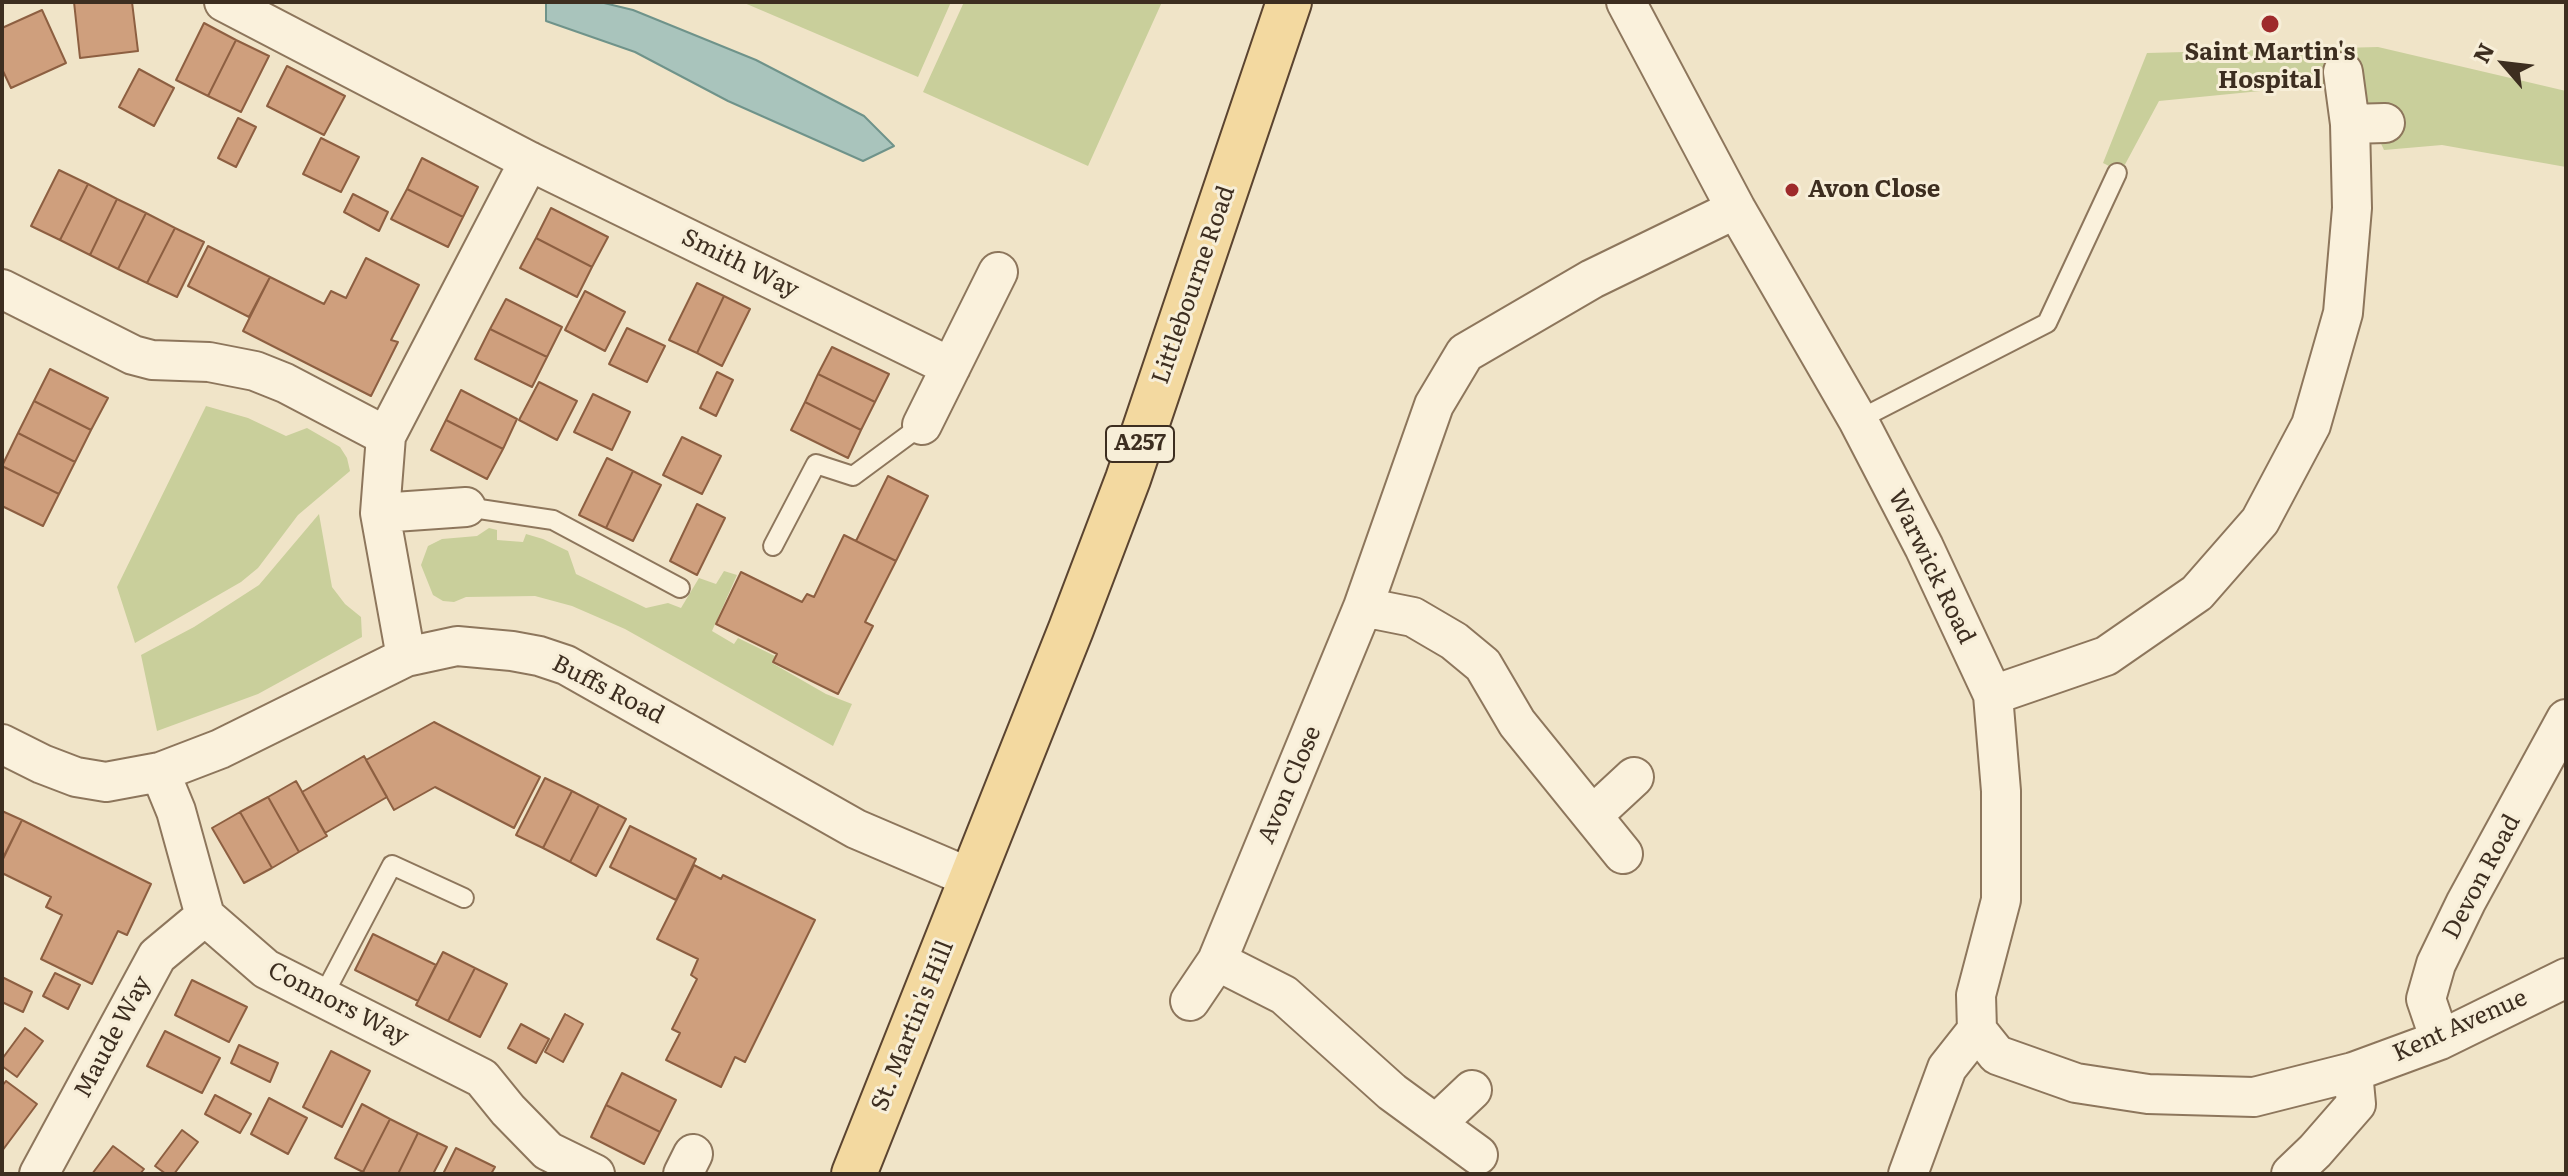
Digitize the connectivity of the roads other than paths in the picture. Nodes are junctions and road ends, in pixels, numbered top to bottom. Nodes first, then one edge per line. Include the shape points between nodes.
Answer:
1 (224, 2) edge
2 (1289, 2) edge
3 (1626, 2) edge
4 (2343, 72) dead end
5 (529, 161) junction
6 (2117, 173) dead end
7 (1736, 209) junction
8 (998, 272) dead end
9 (2, 289) edge
10 (951, 367) junction
11 (1858, 420) junction
12 (922, 425) joint
13 (386, 436) junction
14 (466, 507) joint
15 (380, 513) junction
16 (773, 546) dead end
17 (680, 588) dead end
18 (1363, 607) junction
19 (406, 657) junction
20 (1993, 695) junction
21 (2566, 719) edge
22 (2, 744) edge
23 (160, 772) junction
24 (1634, 777) dead end
25 (1593, 815) junction
26 (1623, 854) dead end
27 (973, 879) junction
28 (464, 898) dead end
29 (205, 916) junction
30 (1217, 961) junction
31 (2566, 978) edge
32 (322, 998) junction
33 (1190, 1001) dead end
34 (1977, 1030) junction
35 (2440, 1040) junction
36 (2353, 1072) junction
37 (1472, 1090) dead end
38 (1437, 1123) junction
39 (1478, 1155) dead end
40 (39, 1174) edge
41 (595, 1174) edge
42 (854, 1174) edge
43 (1908, 1174) edge
44 (2291, 1174) edge

1 - 5 street, Smith Way
2 - 27 main road, Littlebourne Road / A257 via 1128,479
3 - 7 street, Warwick Road
4 - 20 street via 2368,124 2352,208 2343,313 2311,425 2260,521 2197,593 2106,656
5 - 10 street, Smith Way
5 - 13 street
6 - 11 lane via 2047,323
7 - 11 street, Warwick Road
7 - 18 street, Avon Close via 1592,279 1465,353 1434,405
8 - 10 street
9 - 13 street via 133,355 255,371
10 - 12 street
11 - 20 street, Warwick Road
12 - 16 lane via 853,476 816,464
13 - 15 street
14 - 15 street
14 - 17 lane via 553,520
15 - 19 street
18 - 25 street via 1413,617 1483,665 1517,723
18 - 30 street, Avon Close
19 - 23 street, Buffs Road via 220,749
19 - 27 street, Buffs Road via 457,646 525,653 566,665 856,829
20 - 34 street, Warwick Road via 2001,791 2001,900 1976,995
21 - 35 street, Devon Road via 2436,964 2426,999
22 - 23 street, Buffs Road via 76,777 106,782
23 - 29 street
24 - 25 street
25 - 26 street
27 - 42 main road, St. Martin's Hill / A257
28 - 32 lane via 392,865
29 - 32 street, Connors Way via 266,969
29 - 40 street, Maude Way via 157,956
30 - 33 street, Avon Close
30 - 38 street via 1284,995 1392,1092
31 - 35 street, Kent Avenue
32 - 41 street, Connors Way via 482,1078 548,1151
34 - 36 street, Kent Avenue via 1997,1055 2076,1083 2148,1094 2254,1097
34 - 43 street via 1947,1068
35 - 36 street, Kent Avenue
36 - 44 street via 2356,1104
37 - 38 street
38 - 39 street

